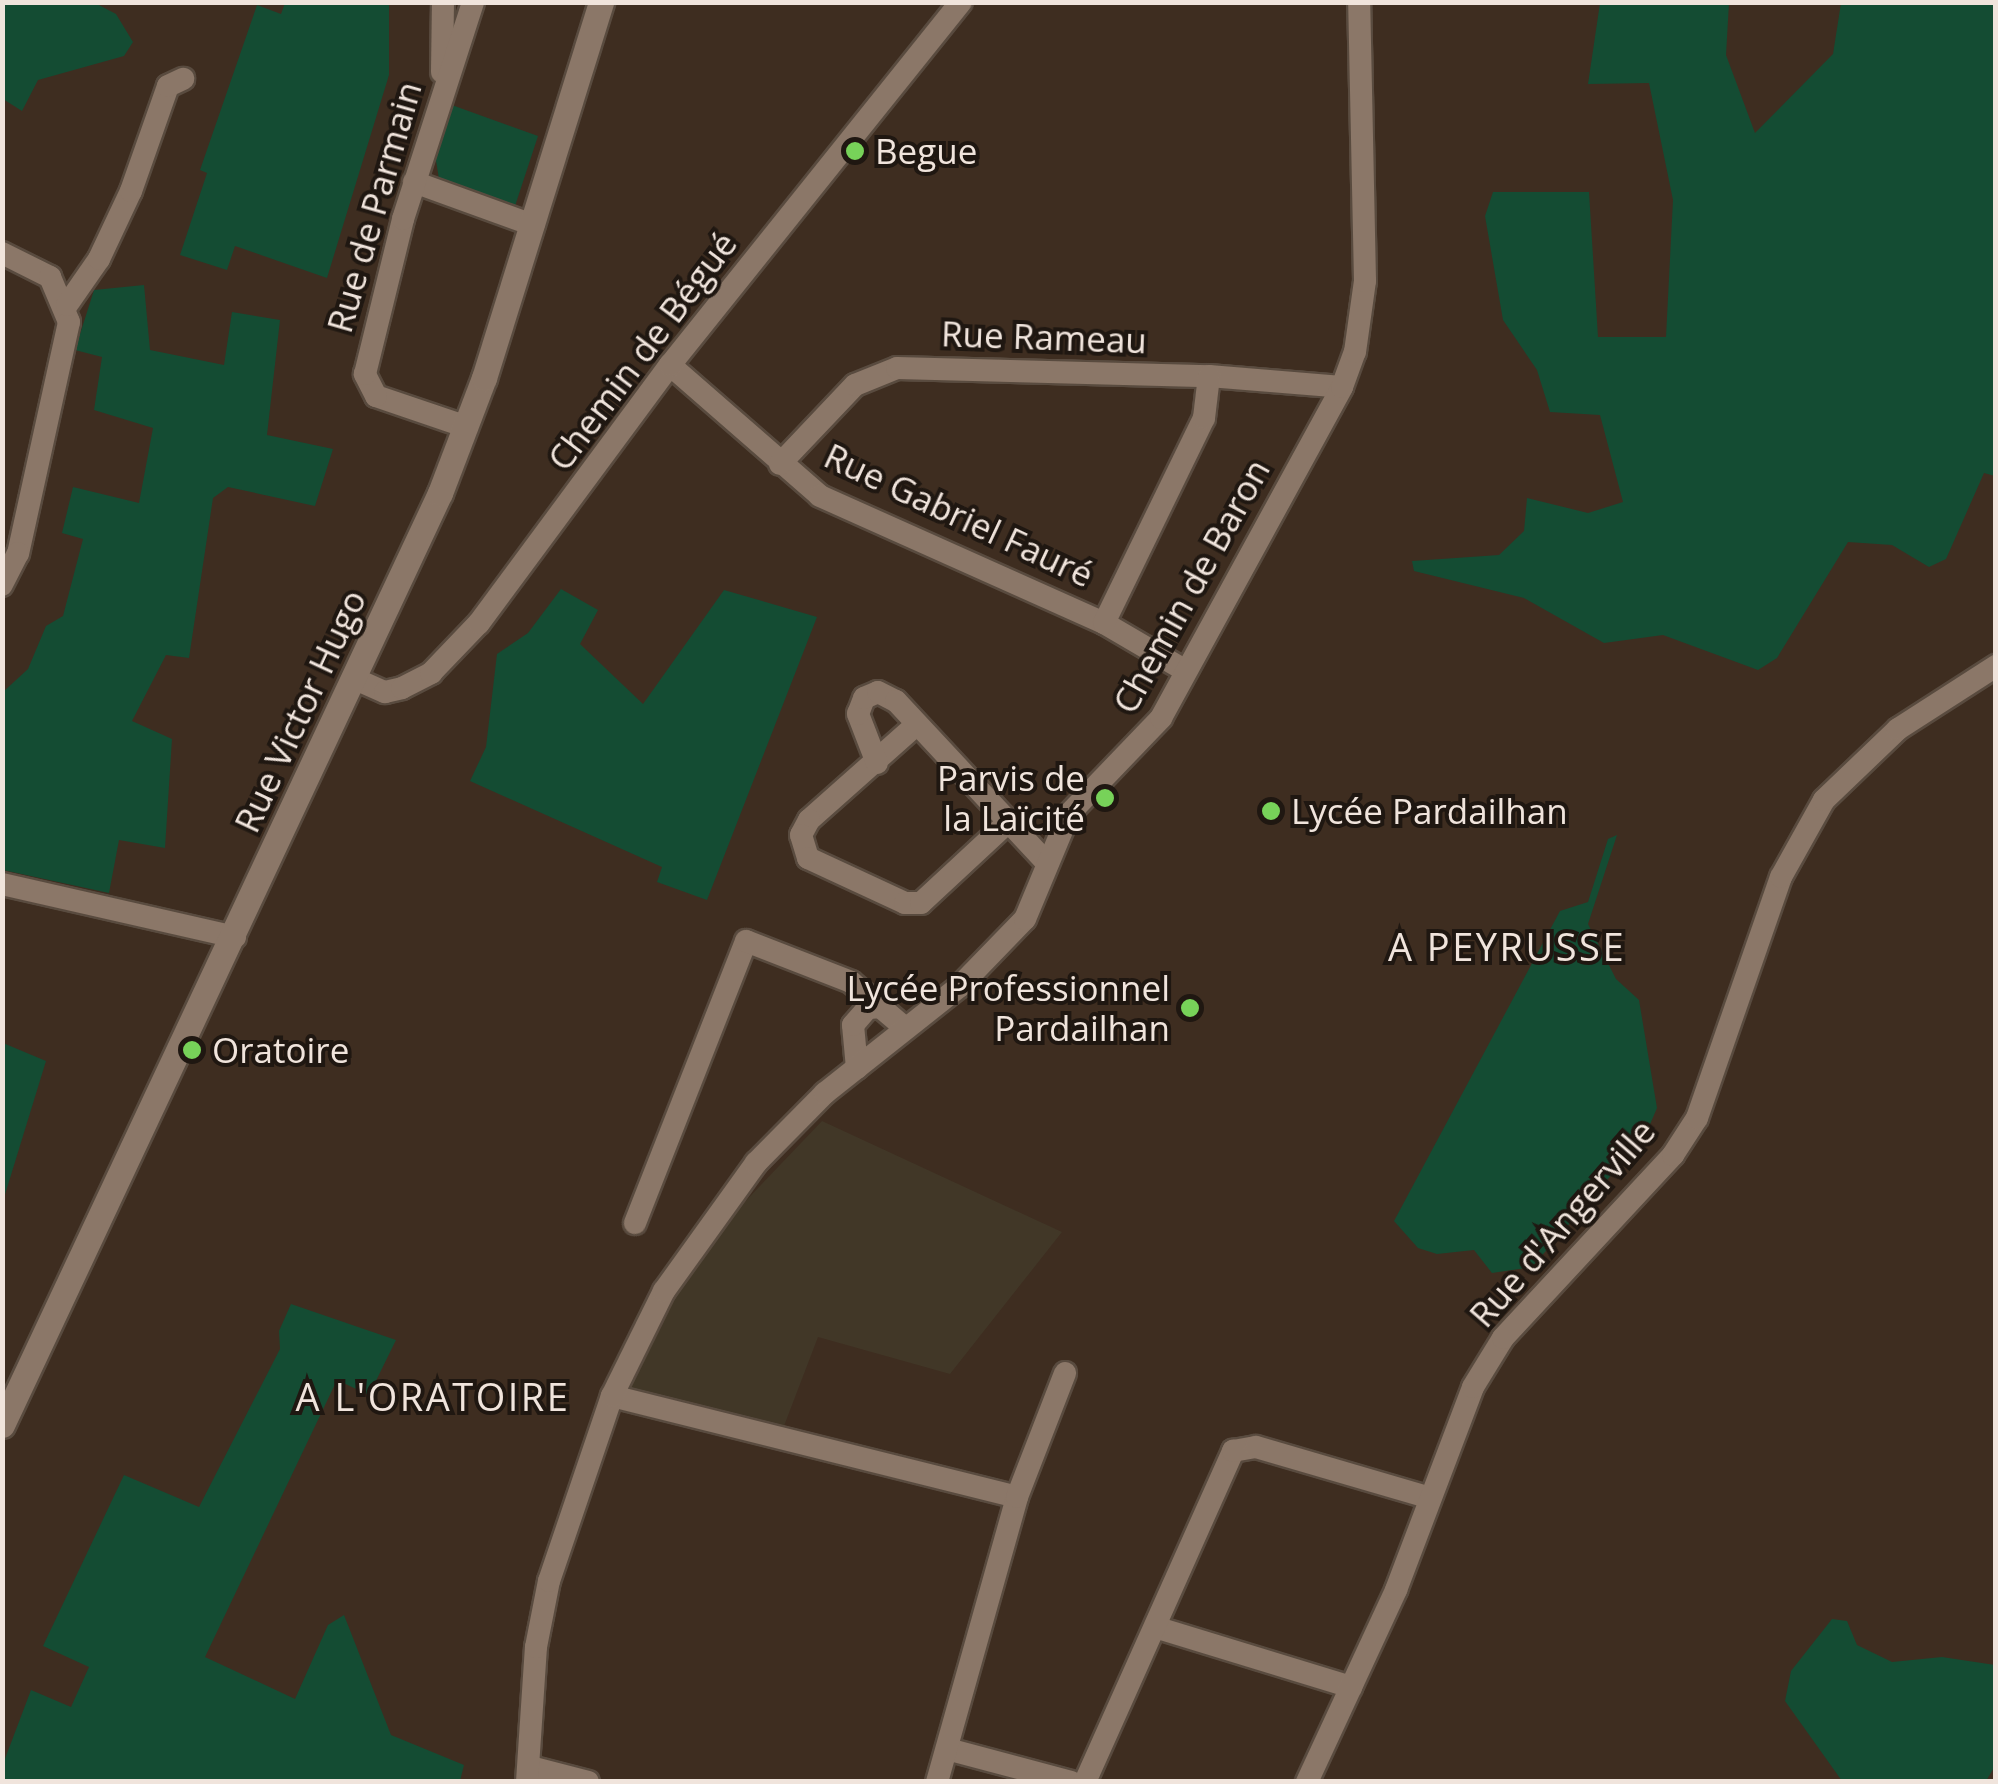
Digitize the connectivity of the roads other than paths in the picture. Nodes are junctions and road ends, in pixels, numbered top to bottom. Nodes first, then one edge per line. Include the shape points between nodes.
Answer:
1 (443, 2) edge
2 (473, 2) edge
3 (602, 2) edge
4 (961, 2) edge
5 (1358, 2) edge
6 (183, 79) dead end
7 (442, 90) junction
8 (414, 182) junction
9 (533, 225) junction
10 (2, 252) edge
11 (67, 305) junction
12 (670, 365) junction
13 (1209, 376) junction
14 (1342, 387) junction
15 (467, 427) junction
16 (780, 464) junction
17 (2, 585) edge
18 (1104, 623) junction
19 (1996, 666) edge
20 (1186, 671) junction
21 (353, 678) junction
22 (916, 725) junction
23 (877, 763) junction
24 (1006, 825) junction
25 (1047, 863) junction
26 (2, 884) edge
27 (235, 937) junction
28 (883, 1006) junction
29 (904, 1028) junction
30 (857, 1068) junction
31 (635, 1222) dead end
32 (1065, 1373) dead end
33 (612, 1396) junction
34 (2, 1425) edge
35 (1017, 1497) junction
36 (1427, 1497) junction
37 (1158, 1628) junction
38 (1352, 1687) junction
39 (951, 1750) junction
40 (529, 1774) edge
41 (1024, 1776) edge
42 (588, 1782) edge
43 (937, 1782) edge
44 (1071, 1782) edge
45 (1085, 1782) edge
46 (1306, 1782) edge

1 - 7 street
2 - 7 street, Rue de Parmain
3 - 9 main road, Rue Victor Hugo
4 - 12 street, Chemin de Bégué
5 - 14 street, Chemin de Baron via 1365,281 1355,352
6 - 11 street via 168,86 131,191 99,259
7 - 8 street, Rue de Parmain
8 - 9 street
8 - 15 street, Rue de Parmain via 367,382 386,401
9 - 15 main road, Rue Victor Hugo
10 - 11 street via 38,268
11 - 17 street via 67,341 18,553
12 - 16 street, Rue Gabriel Fauré
12 - 21 street, Chemin de Bégué via 490,610 430,673 385,692
13 - 14 street, Rue Rameau
13 - 16 street, Rue Rameau via 897,368 856,386
13 - 18 street via 1204,418
14 - 20 street, Chemin de Baron
15 - 21 main road, Rue Victor Hugo
16 - 18 street, Rue Gabriel Fauré via 847,509
18 - 20 street, Rue Gabriel Fauré
19 - 36 street, Rue d'Angerville via 1898,730 1824,800 1781,878 1697,1118 1673,1154 1503,1338 1473,1386
20 - 25 street, Chemin de Baron via 1144,742 1070,814
21 - 27 main road, Rue Victor Hugo
22 - 23 street
22 - 23 street via 886,693 864,698 858,714
22 - 24 street
23 - 24 street via 804,826 803,848 819,866 905,902 921,902
24 - 25 street
25 - 29 street, Chemin de Baron via 1034,902 1000,948
26 - 27 street
27 - 34 main road, Rue Victor Hugo
28 - 29 street
28 - 30 street via 868,1008 853,1025
28 - 31 street via 851,982 746,941
29 - 30 street, Chemin de Baron
30 - 33 street, Chemin de Baron via 730,1192 664,1291
32 - 35 street
33 - 35 street
33 - 40 street, Chemin de Baron via 549,1581 536,1647
35 - 39 street
36 - 37 street via 1256,1447 1233,1452
36 - 38 street, Rue d'Angerville via 1396,1590
37 - 38 street
37 - 45 street
38 - 46 street, Rue d'Angerville
39 - 41 street
39 - 43 street
40 - 42 street
41 - 44 street

